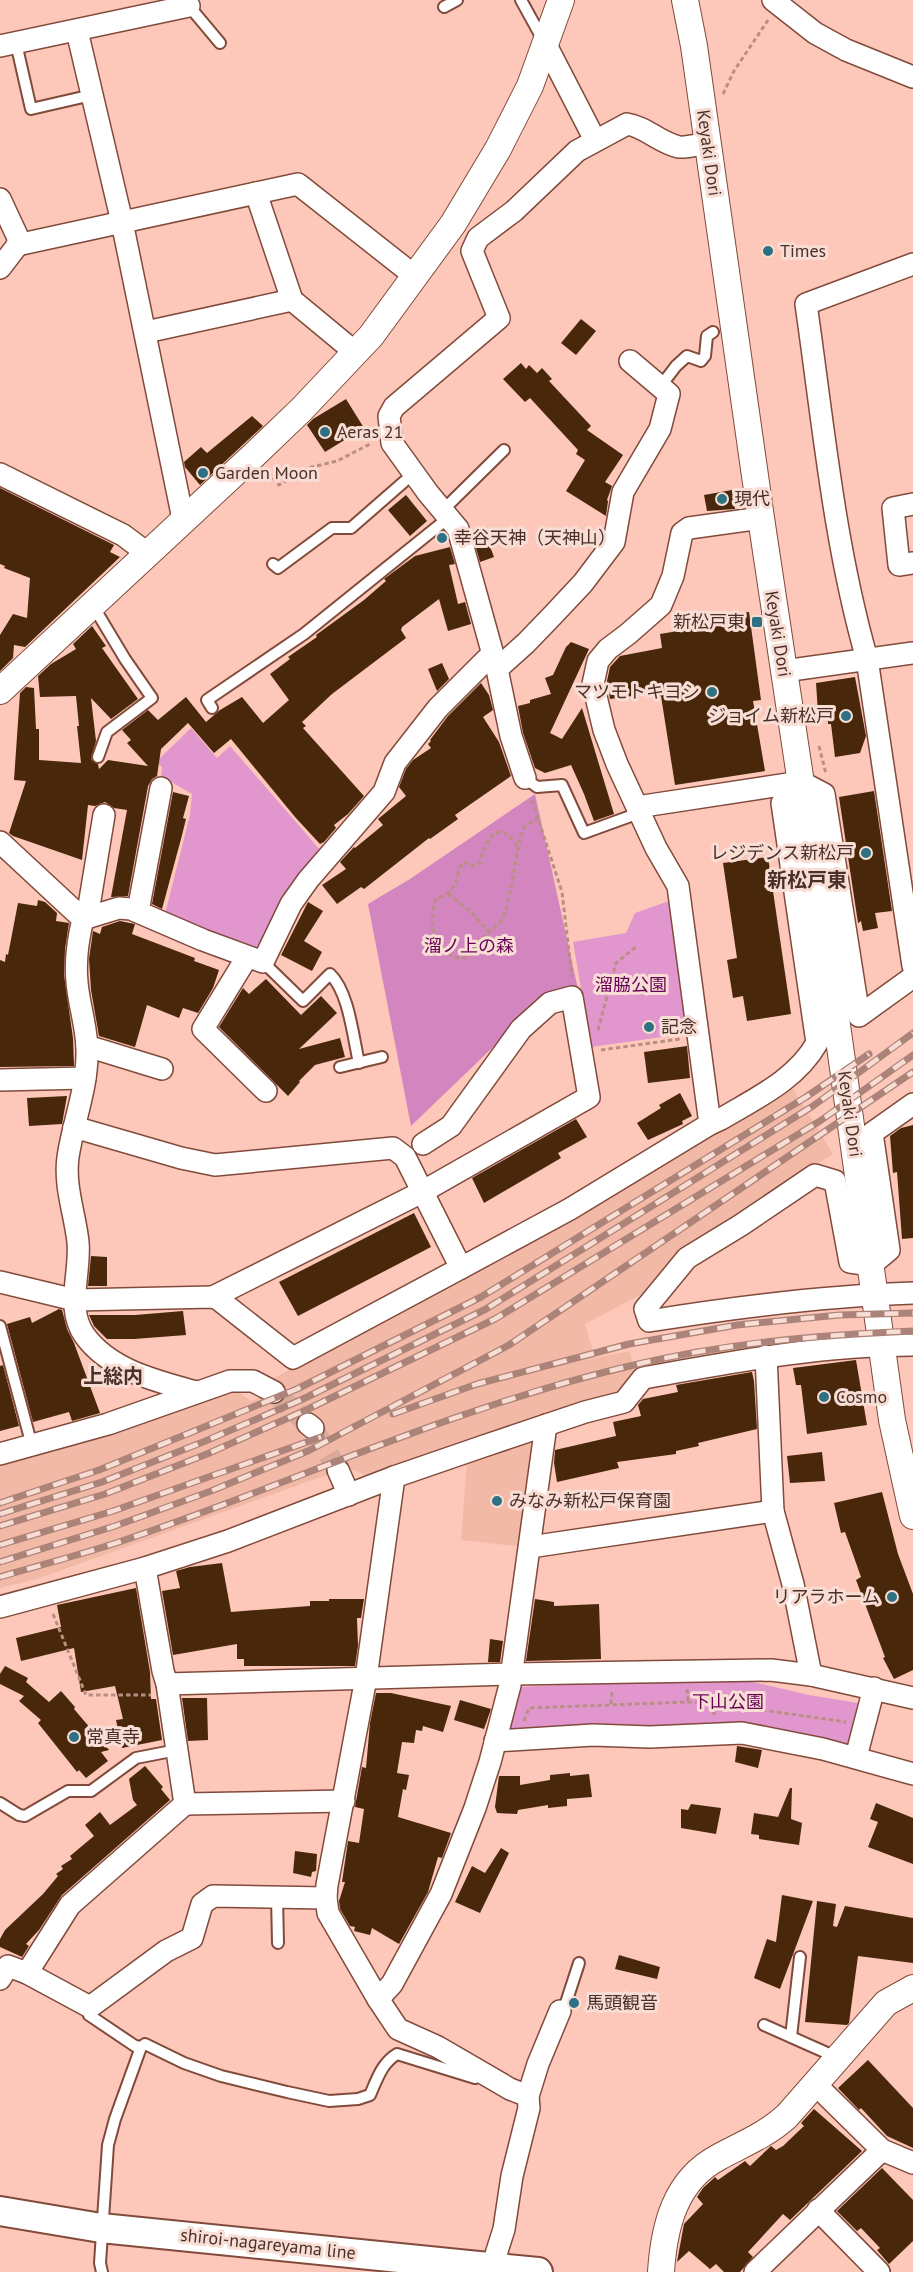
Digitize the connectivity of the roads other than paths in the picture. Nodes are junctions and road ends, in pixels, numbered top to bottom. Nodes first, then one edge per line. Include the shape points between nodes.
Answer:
1 (457, 0) edge
2 (521, 0) edge
3 (561, 0) edge
4 (685, 0) edge
5 (775, 2) edge
6 (189, 6) joint
7 (444, 7) dead end
8 (133, 9) edge
9 (77, 31) junction
10 (220, 43) dead end
11 (8, 45) edge
12 (546, 45) junction
13 (913, 77) edge
14 (92, 95) junction
15 (595, 140) junction
16 (707, 143) junction
17 (256, 193) junction
18 (0, 199) edge
19 (122, 222) junction
20 (17, 245) junction
21 (913, 264) edge
22 (0, 268) edge
23 (416, 277) junction
24 (292, 300) junction
25 (146, 332) junction
26 (713, 332) dead end
27 (356, 353) junction
28 (630, 362) dead end
29 (660, 387) junction
30 (504, 450) dead end
31 (414, 473) junction
32 (0, 474) edge
33 (913, 504) edge
34 (444, 515) junction
35 (761, 518) junction
36 (183, 519) junction
37 (147, 553) junction
38 (913, 563) edge
39 (273, 564) dead end
40 (92, 604) junction
41 (913, 653) edge
42 (867, 660) junction
43 (495, 661) junction
44 (784, 671) junction
45 (0, 691) edge
46 (212, 708) dead end
47 (98, 758) dead end
48 (525, 778) joint
49 (801, 782) junction
50 (162, 788) dead end
51 (638, 810) junction
52 (104, 814) dead end
53 (0, 842) edge
54 (138, 911) junction
55 (85, 919) junction
56 (255, 959) junction
57 (913, 966) edge
58 (913, 977) edge
59 (87, 1046) junction
60 (382, 1057) dead end
61 (359, 1063) junction
62 (340, 1067) dead end
63 (162, 1070) dead end
64 (85, 1078) junction
65 (0, 1080) edge
66 (266, 1091) dead end
67 (913, 1104) edge
68 (710, 1124) junction
69 (74, 1127) junction
70 (423, 1144) dead end
71 (422, 1192) junction
72 (871, 1265) junction
73 (461, 1268) junction
74 (0, 1282) edge
75 (913, 1293) edge
76 (874, 1295) junction
77 (213, 1297) junction
78 (75, 1300) junction
79 (0, 1326) edge
80 (881, 1345) junction
81 (913, 1345) edge
82 (766, 1356) junction
83 (196, 1392) junction
84 (274, 1392) tunnel mouth
85 (546, 1425) junction
86 (32, 1446) junction
87 (0, 1454) edge
88 (338, 1470) tunnel mouth
89 (394, 1477) junction
90 (350, 1495) junction
91 (773, 1511) junction
92 (913, 1516) edge
93 (530, 1547) junction
94 (145, 1568) junction
95 (0, 1606) edge
96 (512, 1674) junction
97 (811, 1675) junction
98 (366, 1678) junction
99 (874, 1688) junction
100 (168, 1690) junction
101 (913, 1698) edge
102 (495, 1741) junction
103 (177, 1750) junction
104 (856, 1758) junction
105 (913, 1774) edge
106 (344, 1801) junction
107 (0, 1803) edge
108 (184, 1804) junction
109 (277, 1897) junction
110 (326, 1898) junction
111 (278, 1943) dead end
112 (800, 1958) dead end
113 (579, 1963) dead end
114 (27, 1973) junction
115 (0, 1979) edge
116 (913, 1988) edge
117 (378, 1999) junction
118 (90, 2007) junction
119 (560, 2011) joint
120 (764, 2025) dead end
121 (790, 2037) junction
122 (141, 2047) junction
123 (837, 2058) junction
124 (815, 2084) junction
125 (519, 2092) junction
126 (882, 2150) junction
127 (913, 2163) edge
128 (818, 2210) junction
129 (0, 2211) edge
130 (104, 2228) junction
131 (406, 2265) edge
132 (492, 2267) junction
133 (760, 2270) edge
134 (102, 2272) edge
135 (538, 2272) edge
136 (661, 2272) edge
137 (879, 2272) edge

1 - 7 lane
2 - 12 lane
3 - 12 street
4 - 16 street, Keyaki Dori
5 - 13 street via 815,33 846,50
6 - 8 street
6 - 10 lane
8 - 9 street
9 - 11 street
9 - 14 street
11 - 14 lane via 31,110
12 - 15 street
12 - 23 street via 498,149
14 - 19 street
15 - 16 street via 627,124 681,147
15 - 31 street via 577,151 474,244 472,251 499,318 394,407 389,416 392,443
16 - 35 street, Keyaki Dori
17 - 19 street
17 - 23 street via 298,184 305,187
17 - 24 street
18 - 20 street via 20,242
19 - 20 street
19 - 25 street
20 - 22 street
21 - 42 street via 806,304 837,522 854,615
23 - 27 street
24 - 25 street
24 - 27 street
25 - 36 street
26 - 29 lane via 707,336 705,356 701,360 687,356
27 - 36 street
28 - 29 street
29 - 43 street via 669,394 660,429 623,492 614,542 583,583 526,643
30 - 34 lane
31 - 34 street
31 - 39 lane via 351,528 332,528 278,568
32 - 37 street via 123,535
33 - 38 street via 892,508 899,565
34 - 43 street via 458,529
34 - 46 lane via 304,634 207,700
35 - 44 street, Keyaki Dori
35 - 51 street via 689,528 682,533 673,576 661,605 598,661 593,684 604,730
36 - 37 street
37 - 40 street
40 - 45 street
40 - 47 lane via 152,698 107,732
41 - 42 street
42 - 44 street
42 - 57 street
43 - 48 street via 511,736
43 - 56 street via 438,708 395,763 384,792 308,880
44 - 49 street, Keyaki Dori
48 - 51 lane via 537,787 562,785 584,833
49 - 51 street
49 - 58 street via 824,794 859,1016
49 - 68 street via 782,803 817,1043 792,1076
49 - 72 street, Keyaki Dori
50 - 54 street
51 - 68 street via 678,886
52 - 55 street
53 - 55 street
54 - 55 street via 119,908
54 - 56 street
55 - 59 street via 79,934 77,983
56 - 61 lane via 303,1000 330,974 343,994
56 - 66 street via 203,1029
59 - 63 street
59 - 64 street
60 - 61 lane
61 - 62 lane
64 - 65 street
64 - 69 street
67 - 72 street via 872,1132 889,1250
68 - 73 street via 570,1209
69 - 71 street via 215,1165 393,1148 405,1157
69 - 78 street via 68,1178 78,1243
70 - 71 street via 451,1126 521,1029 550,1003 572,997 590,1097
71 - 73 street
71 - 77 street
72 - 76 street, Keyaki Dori
72 - 76 street via 850,1262 835,1181 815,1174 687,1258 645,1308 649,1321 724,1309
73 - 77 street via 293,1358
74 - 78 street
75 - 76 street
76 - 80 street, Keyaki Dori
77 - 78 street
78 - 83 street via 75,1316 84,1335 112,1359 133,1372
79 - 86 lane
80 - 81 street
80 - 82 street
80 - 92 street, Keyaki Dori
82 - 85 street via 643,1378 624,1402
82 - 91 street
83 - 84 street via 230,1381 253,1381
83 - 86 street via 148,1411
85 - 89 street
85 - 93 street
86 - 87 street
88 - 90 street
89 - 90 street
89 - 98 street
90 - 94 street
91 - 93 street
91 - 97 street via 793,1584
93 - 96 street
94 - 95 street
94 - 100 street
96 - 97 street via 738,1669
96 - 98 street
96 - 102 street
97 - 99 street
98 - 100 street
98 - 106 street
99 - 101 street
99 - 104 street
100 - 103 street
102 - 104 street via 742,1733
102 - 117 street via 475,1808 441,1894 392,1984
103 - 107 lane via 136,1758 92,1791 68,1791 25,1816
103 - 108 street
104 - 105 street
106 - 108 street
106 - 110 street
108 - 114 street via 70,1905
109 - 110 street
109 - 111 lane
109 - 118 street via 213,1896 202,1904 192,1938 166,1951
110 - 117 street via 328,1913
112 - 121 lane
113 - 119 lane via 563,2012
114 - 115 street via 8,1966
114 - 118 street
116 - 123 street via 886,2003
117 - 125 street via 404,2034 438,2047
118 - 122 lane via 89,2015
119 - 125 street via 538,2064
120 - 121 lane
121 - 123 lane
122 - 125 lane via 145,2044 221,2076 329,2101 370,2095 383,2067 397,2054
122 - 130 lane via 108,2145
123 - 124 street
124 - 126 street
124 - 136 street via 771,2130 717,2158 689,2181 679,2194 663,2242
125 - 132 street via 529,2108 512,2175 504,2229
126 - 127 street
126 - 128 street
128 - 133 street
128 - 137 street
129 - 130 main road, shiroi-nagareyama line
130 - 131 main road, shiroi-nagareyama line
130 - 134 lane
131 - 132 main road, shiroi-nagareyama line
132 - 135 main road, shiroi-nagareyama line

